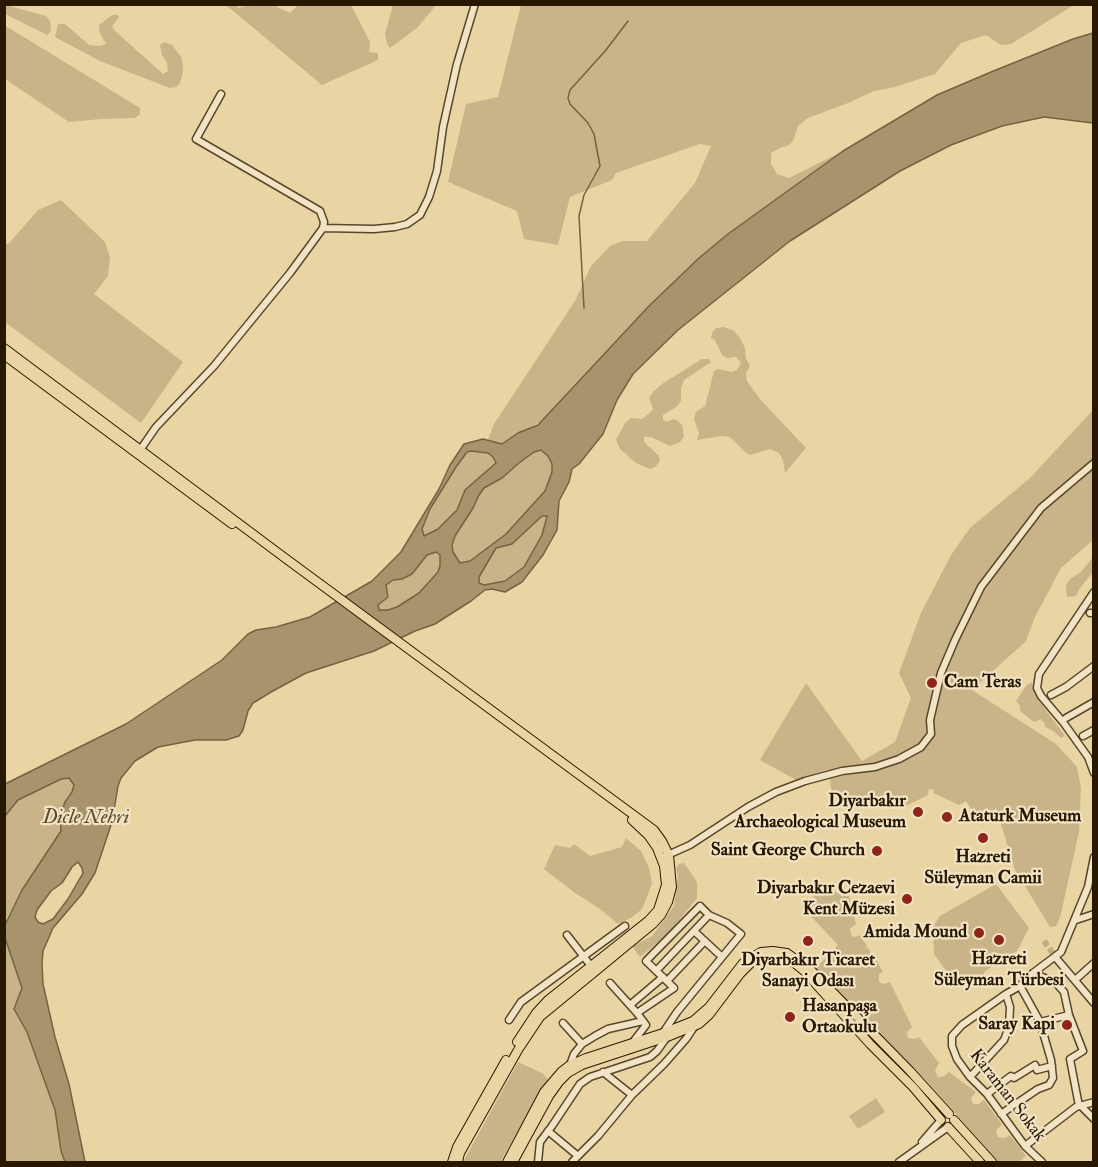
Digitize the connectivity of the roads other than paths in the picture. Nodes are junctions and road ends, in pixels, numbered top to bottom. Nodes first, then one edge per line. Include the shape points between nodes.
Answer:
1 (475, 4) edge
2 (221, 94) dead end
3 (323, 228) junction
4 (4, 348) edge
5 (4, 355) edge
6 (140, 451) junction
7 (1094, 463) edge
8 (1094, 592) edge
9 (1094, 666) edge
10 (1052, 695) dead end
11 (1094, 702) edge
12 (1066, 718) dead end
13 (1094, 730) edge
14 (1083, 736) dead end
15 (1091, 755) edge
16 (1094, 772) edge
17 (665, 857) junction
18 (1094, 857) edge
19 (1094, 914) edge
20 (709, 915) junction
21 (1076, 920) junction
22 (625, 926) dead end
23 (694, 931) junction
24 (567, 936) dead end
25 (705, 941) junction
26 (584, 957) junction
27 (722, 957) junction
28 (1056, 957) junction
29 (1094, 963) edge
30 (591, 966) junction
31 (656, 971) junction
32 (1033, 973) junction
33 (665, 979) junction
34 (1075, 980) junction
35 (610, 983) dead end
36 (1020, 986) junction
37 (1006, 994) junction
38 (1094, 1003) edge
39 (630, 1005) junction
40 (637, 1013) junction
41 (1069, 1015) junction
42 (509, 1020) dead end
43 (643, 1021) junction
44 (1040, 1022) junction
45 (563, 1023) dead end
46 (694, 1026) junction
47 (665, 1035) junction
48 (633, 1042) junction
49 (582, 1044) junction
50 (570, 1065) junction
51 (1052, 1066) junction
52 (603, 1072) junction
53 (970, 1077) junction
54 (987, 1094) junction
55 (632, 1095) junction
56 (1094, 1102) edge
57 (1080, 1106) junction
58 (1001, 1114) junction
59 (952, 1117) junction
60 (1094, 1119) edge
61 (941, 1120) junction
62 (948, 1127) junction
63 (548, 1131) junction
64 (1025, 1146) junction
65 (913, 1151) junction
66 (578, 1156) junction
67 (452, 1162) edge
68 (458, 1162) edge
69 (507, 1162) edge
70 (513, 1162) edge
71 (538, 1162) edge
72 (572, 1162) edge
73 (899, 1162) edge
74 (980, 1162) edge
75 (992, 1162) edge
76 (1042, 1162) edge

1 - 3 street via 457,64 437,171 420,215 407,224 374,230
2 - 3 street via 196,139 320,211
3 - 6 street via 214,366 156,427
4 - 6 main road
5 - 6 main road
6 - 17 main road via 582,781 654,830
7 - 17 street via 1041,508 981,587 941,674 930,720 931,734 921,747 875,767 842,771 776,792
8 - 15 street via 1039,674 1037,687
9 - 10 street
11 - 12 street
13 - 14 street
15 - 16 street
17 - 30 main road via 666,885 658,910
17 - 68 main road via 672,887 661,915 540,1017
18 - 21 street
19 - 21 street
20 - 23 street
20 - 27 street via 741,934
20 - 31 street via 700,906 646,961
21 - 28 street via 1065,947
22 - 26 street
23 - 25 street
23 - 31 street
24 - 26 street
25 - 27 street
25 - 33 street
26 - 30 street
26 - 42 street via 521,1002
27 - 47 street via 677,1012
28 - 32 street
28 - 34 street
29 - 34 street
30 - 67 main road via 548,1000 525,1028
31 - 33 street
32 - 36 street
32 - 41 street via 1056,983 1064,992
33 - 39 street
33 - 40 street via 674,988
34 - 38 street
35 - 39 street
36 - 37 street
36 - 44 street
37 - 53 street via 1010,1007 1004,1040
37 - 53 street, Karaman Sokak via 952,1036 957,1059
39 - 40 street
40 - 43 street
41 - 44 street
41 - 57 street via 1083,1051 1070,1059
43 - 48 street via 646,1025
43 - 49 street via 608,1029
44 - 51 street
45 - 49 street
46 - 47 main road
46 - 55 street via 664,1064
46 - 61 main road via 709,1015 751,963 773,956 784,958 804,971
47 - 48 main road
47 - 52 street via 650,1057
47 - 59 main road via 701,1015 734,972 752,956 787,952 811,970
47 - 70 main road via 568,1073 549,1096
48 - 50 main road
49 - 50 street
50 - 69 main road via 544,1092
51 - 54 street via 1037,1070 1035,1065
51 - 58 street via 1049,1084
52 - 55 street
52 - 63 street via 580,1084
53 - 54 street, Karaman Sokak
54 - 58 street, Karaman Sokak
55 - 66 street
56 - 57 street
57 - 60 street
57 - 64 street
58 - 64 street, Karaman Sokak
59 - 61 main road via 944,1114
59 - 62 main road via 953,1124
59 - 75 main road
61 - 62 main road
61 - 65 street
62 - 65 street
62 - 74 main road
63 - 66 street
63 - 71 street via 540,1142
64 - 76 street, Karaman Sokak
65 - 73 street
66 - 72 street

